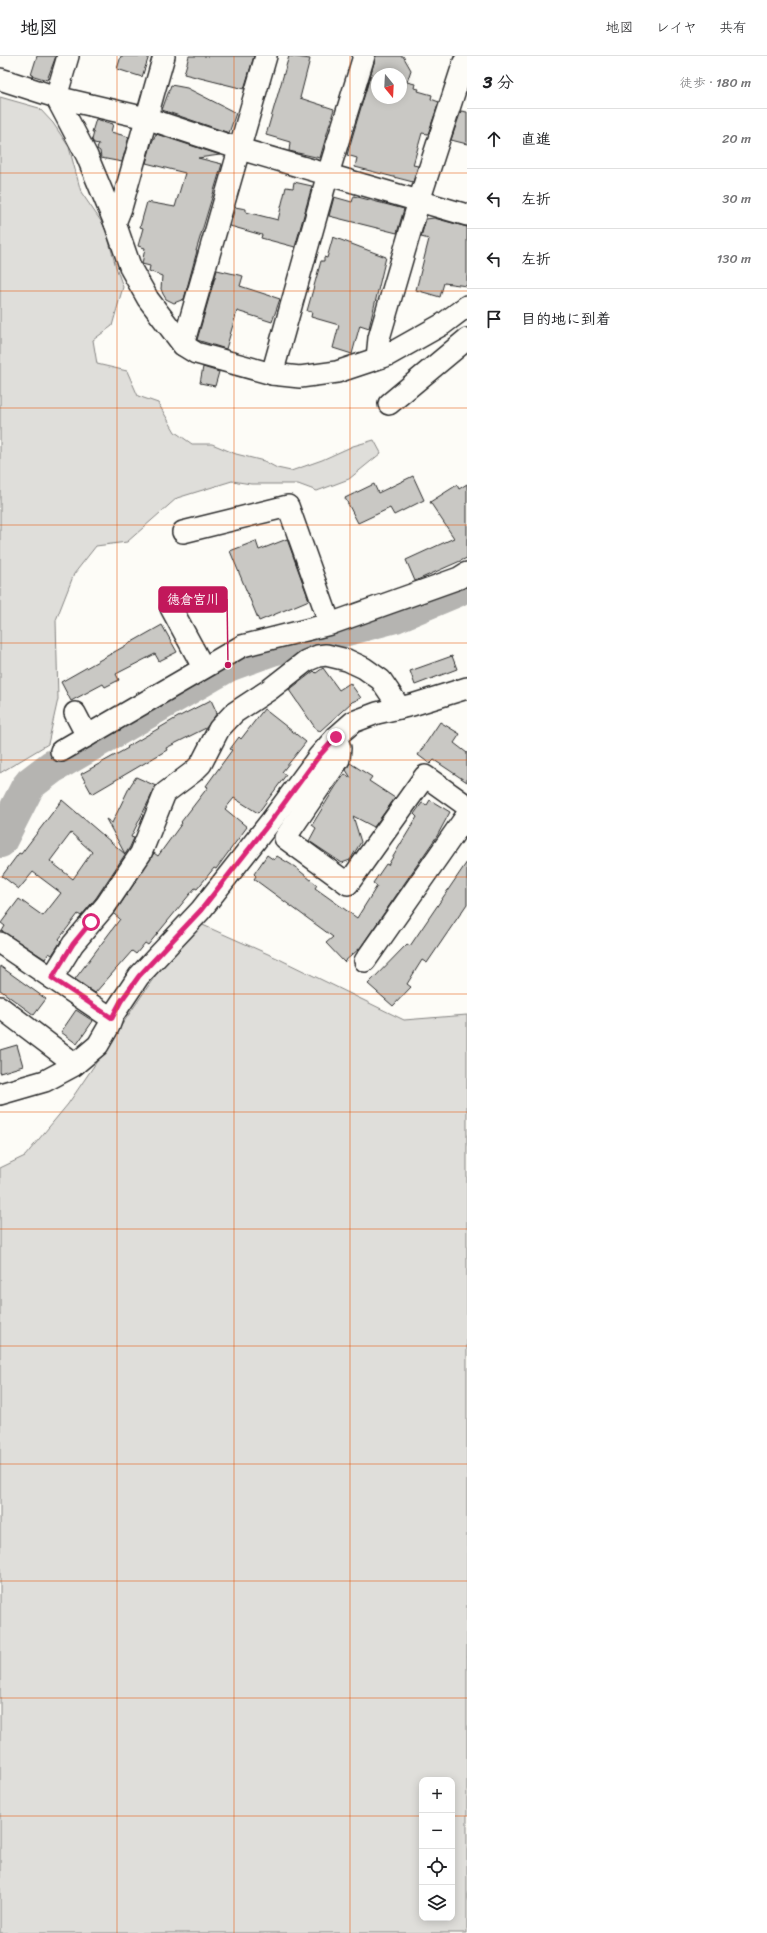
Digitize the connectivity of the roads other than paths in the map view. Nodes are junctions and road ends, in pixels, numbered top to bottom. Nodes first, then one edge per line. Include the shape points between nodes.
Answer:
1 (68, 56) edge
2 (164, 56) edge
3 (266, 56) edge
4 (364, 56) edge
5 (463, 62) edge
6 (0, 79) edge
7 (56, 97) junction
8 (146, 118) junction
9 (240, 149) junction
10 (328, 174) junction
11 (419, 201) junction
12 (467, 215) edge
13 (115, 223) junction
14 (467, 306) edge
15 (467, 339) edge
16 (183, 344) junction
17 (377, 358) junction
18 (272, 374) junction
19 (389, 404) dead end
20 (183, 532) dead end
21 (467, 572) edge
22 (171, 608) dead end
23 (330, 624) junction
24 (203, 667) junction
25 (467, 688) edge
26 (400, 708) junction
27 (74, 713) dead end
28 (87, 736) junction
29 (336, 737) junction
30 (61, 751) dead end
31 (467, 806) edge
32 (467, 815) edge
33 (0, 943) edge
34 (365, 962) dead end
35 (52, 978) junction
36 (0, 1007) edge
37 (112, 1018) junction
38 (75, 1064) junction
39 (0, 1094) edge

1 - 7 street
2 - 8 street
3 - 9 street
4 - 10 street
5 - 11 street
6 - 7 street
7 - 8 street
7 - 13 street via 87,156
8 - 9 street
8 - 13 street via 122,208
9 - 10 street
9 - 16 street
10 - 11 street
10 - 18 street
11 - 12 street
11 - 17 street via 379,338
13 - 16 street via 131,269 148,299
14 - 17 street via 443,324 388,355
15 - 19 street
16 - 18 street via 196,353
17 - 18 street via 337,372 300,377
20 - 23 street via 288,506
21 - 23 street via 458,578
22 - 24 street
23 - 24 street via 242,646
24 - 28 street
25 - 26 street
26 - 29 street via 353,722
26 - 35 street via 381,680 347,660 326,655 306,661 269,690 234,712 219,729 201,764 165,793 141,853 106,904 73,944
27 - 28 street
28 - 30 street
29 - 31 street via 340,748 339,759 285,838 348,884 425,776
29 - 37 street via 201,910 139,976
32 - 34 street
33 - 35 street
35 - 37 street
36 - 38 street
37 - 38 street via 98,1045
38 - 39 street via 45,1081

